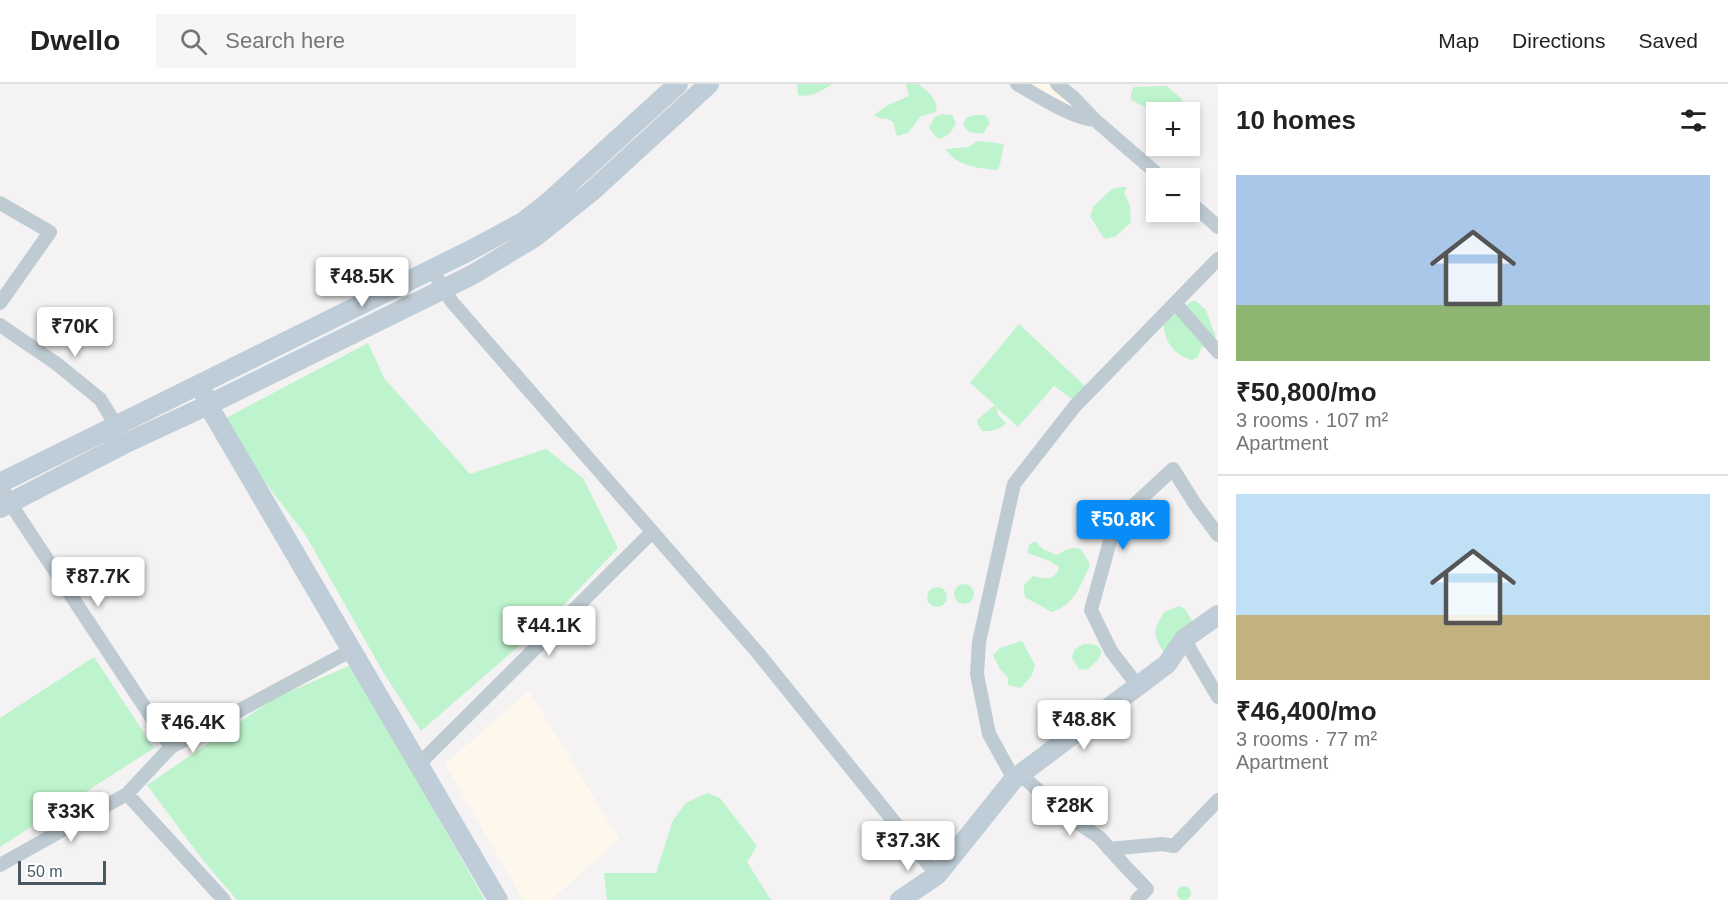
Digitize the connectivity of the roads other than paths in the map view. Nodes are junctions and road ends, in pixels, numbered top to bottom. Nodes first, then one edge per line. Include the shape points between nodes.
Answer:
1 (678, 84) edge
2 (709, 84) edge
3 (1017, 84) edge
4 (1057, 84) edge
5 (1095, 120) junction
6 (1150, 168) edge
7 (0, 203) edge
8 (1200, 211) edge
9 (523, 222) junction
10 (1218, 227) edge
11 (535, 237) junction
12 (1218, 259) edge
13 (432, 270) junction
14 (443, 289) junction
15 (0, 303) edge
16 (1175, 303) junction
17 (0, 325) edge
18 (1218, 352) edge
19 (199, 384) junction
20 (208, 405) junction
21 (116, 425) junction
22 (0, 483) edge
23 (5, 505) edge
24 (652, 532) junction
25 (1218, 535) edge
26 (1218, 615) edge
27 (1184, 639) junction
28 (352, 650) junction
29 (1138, 686) junction
30 (1218, 697) edge
31 (171, 747) junction
32 (424, 759) dead end
33 (1018, 777) junction
34 (127, 794) junction
35 (1218, 800) edge
36 (1109, 849) junction
37 (0, 866) edge
38 (937, 875) junction
39 (224, 900) edge
40 (498, 900) edge
41 (900, 900) edge
42 (1137, 900) edge

1 - 9 main road
2 - 11 main road via 591,192
3 - 5 street via 1084,119
4 - 5 street
5 - 6 street
7 - 15 street via 50,232
8 - 10 street
9 - 11 main road
9 - 13 main road
11 - 14 main road
12 - 16 street
13 - 14 street
13 - 19 main road
14 - 20 main road
14 - 24 street
16 - 18 street
16 - 33 street via 1075,406 1014,484 979,642 977,674 989,734
17 - 21 street via 100,399
19 - 20 main road
19 - 21 main road
20 - 23 main road
20 - 28 main road
21 - 22 main road
22 - 23 street
23 - 31 street
24 - 32 street
24 - 38 street via 758,653
25 - 29 street via 1173,469 1132,507 1112,534 1091,610 1111,651
26 - 27 main road
27 - 29 main road via 1167,664
27 - 30 street
28 - 31 street
28 - 40 main road
29 - 33 main road
31 - 34 street
33 - 36 street via 1099,837
33 - 38 main road
34 - 37 street
34 - 39 street
35 - 36 street via 1174,846
36 - 42 street via 1147,889
38 - 41 main road

